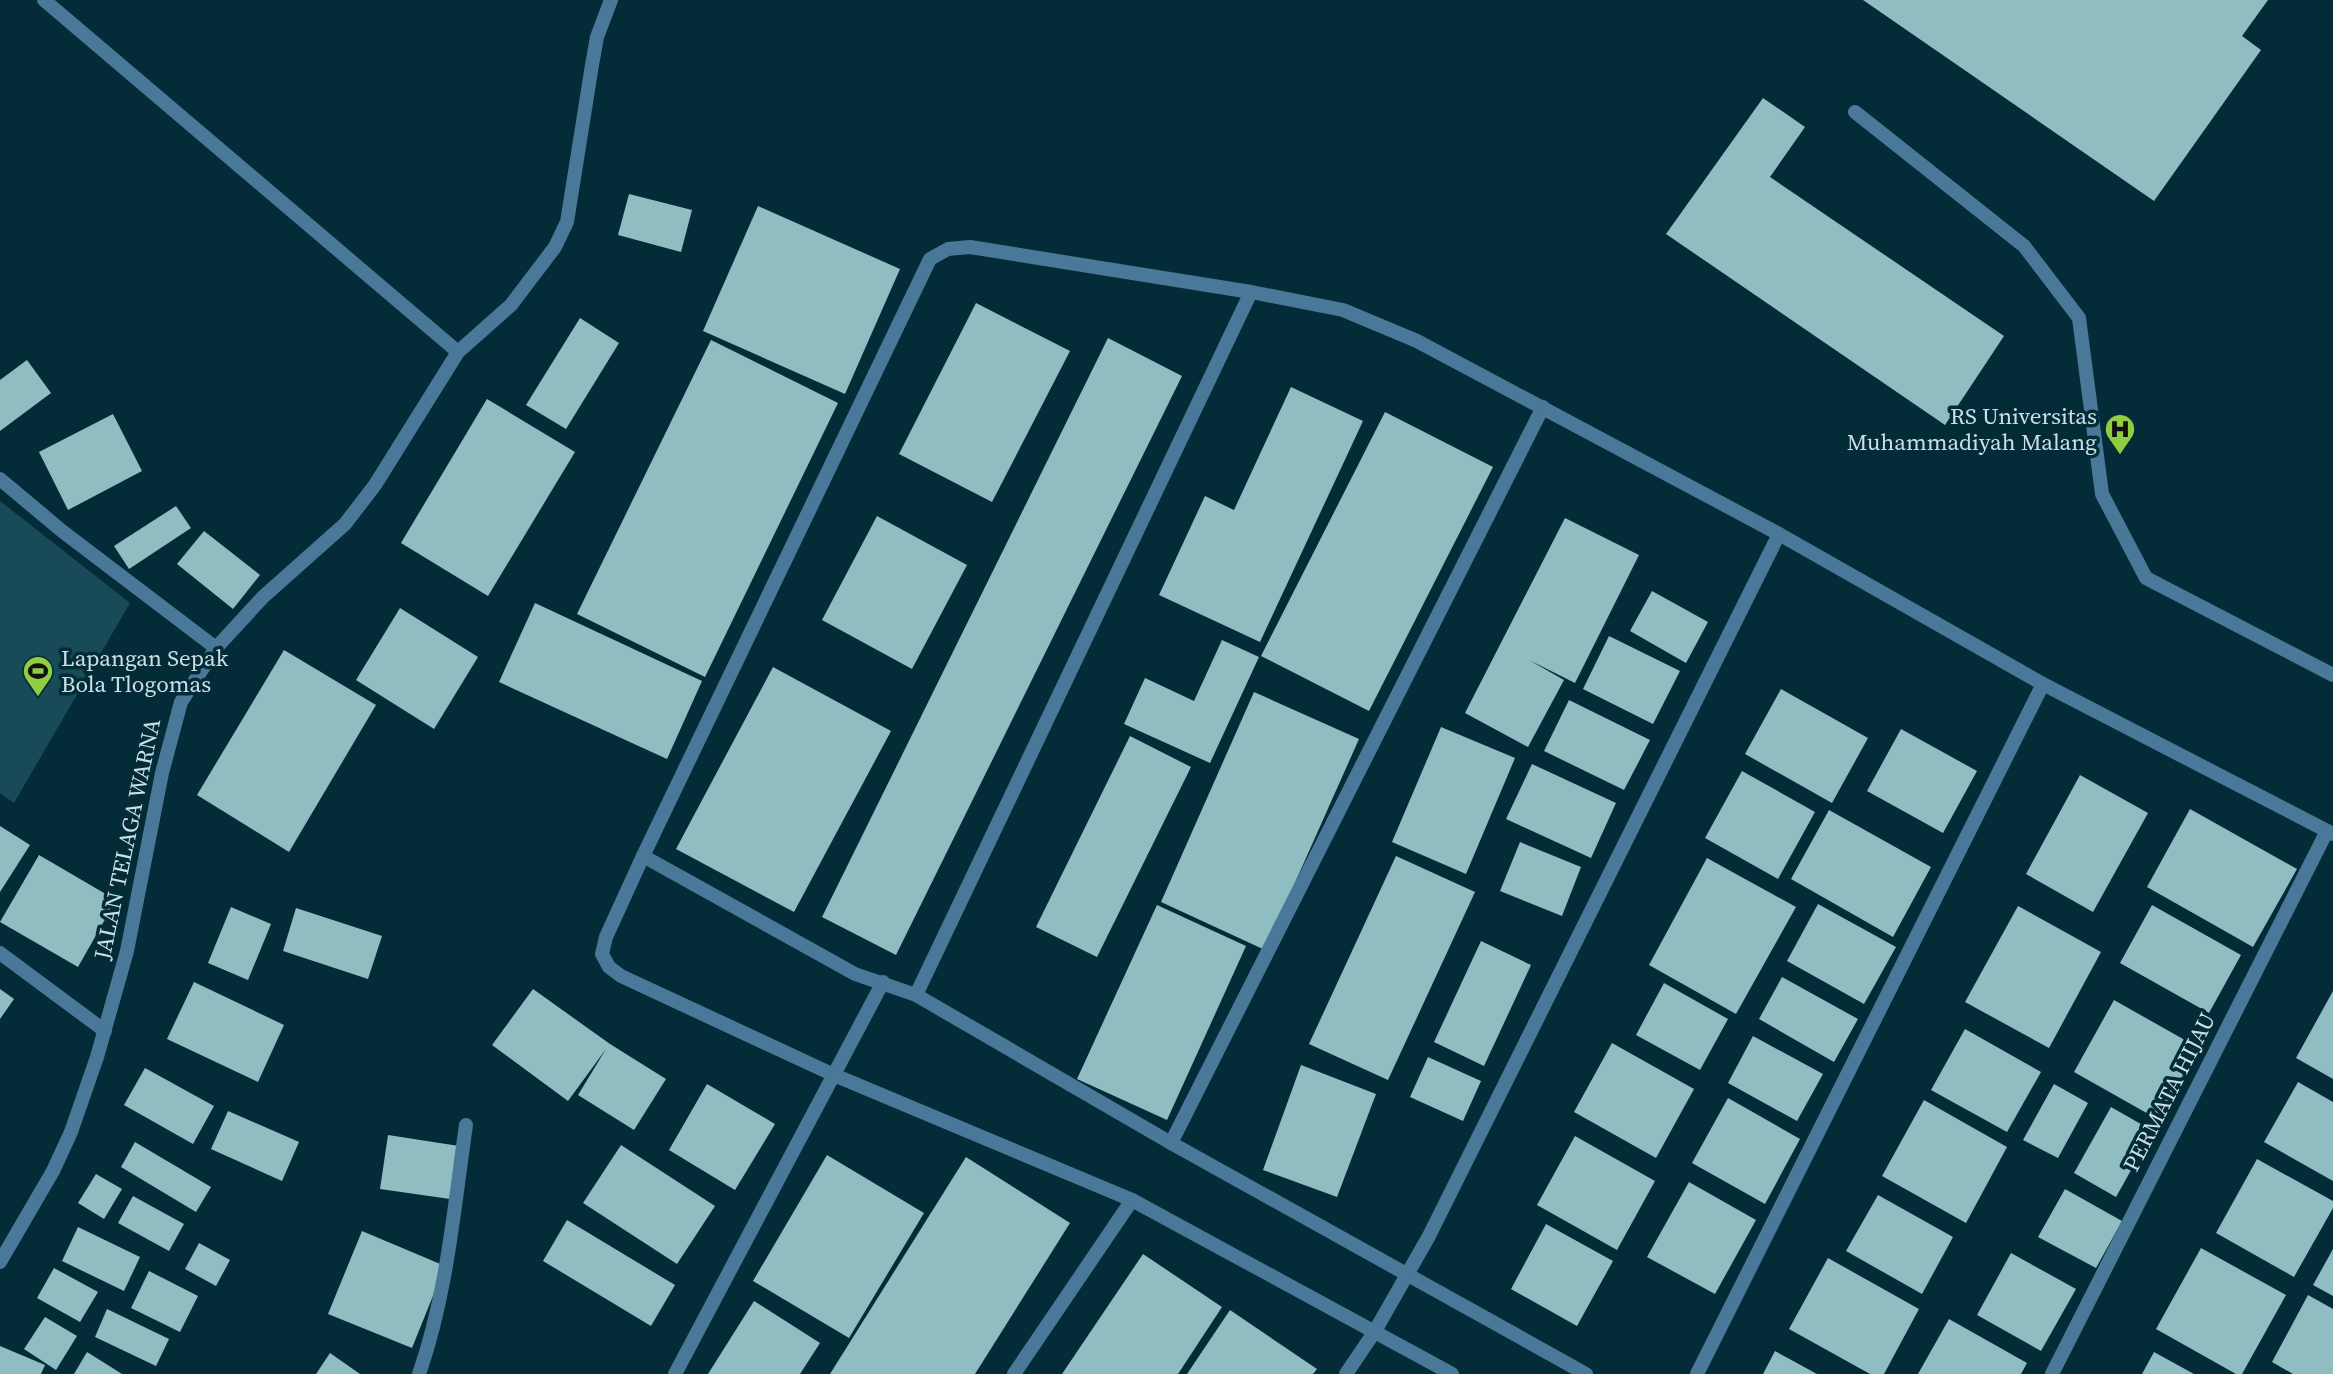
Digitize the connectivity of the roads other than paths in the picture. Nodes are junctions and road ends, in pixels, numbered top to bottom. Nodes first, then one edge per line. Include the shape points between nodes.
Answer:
1 (44, 0) edge
2 (611, 0) edge
3 (1855, 112) dead end
4 (1251, 292) junction
5 (458, 352) junction
6 (1543, 407) junction
7 (0, 479) edge
8 (1779, 534) junction
9 (216, 648) junction
10 (2333, 675) edge
11 (2043, 684) junction
12 (2330, 833) edge
13 (643, 856) junction
14 (0, 953) edge
15 (883, 982) junction
16 (916, 995) junction
17 (105, 1031) junction
18 (834, 1075) junction
19 (466, 1125) dead end
20 (1171, 1143) junction
21 (1132, 1200) junction
22 (2, 1254) edge
23 (1408, 1276) junction
24 (1375, 1331) junction
25 (419, 1374) edge
26 (674, 1374) edge
27 (1014, 1374) edge
28 (1346, 1374) edge
29 (1452, 1374) edge
30 (1586, 1374) edge
31 (1697, 1374) edge
32 (2052, 1374) edge

1 - 5 street
2 - 5 street, JALAN TELAGA WARNA via 597,37 568,222 511,305
3 - 10 street via 2024,246 2079,318 2102,494 2146,578
4 - 6 street via 1343,310 1417,341
4 - 13 street via 970,247 930,259
4 - 16 street
5 - 9 street, JALAN TELAGA WARNA via 375,485 345,524 263,597
6 - 8 street
6 - 20 street
7 - 9 street
8 - 11 street
8 - 23 street
9 - 17 street, JALAN TELAGA WARNA via 181,702 137,909
11 - 12 street
11 - 31 street
12 - 32 street, PERMATA HIJAU
13 - 15 street via 855,974
13 - 18 street via 606,937 602,954 609,967
14 - 17 street
15 - 16 street
15 - 18 street
16 - 20 street
17 - 22 street, JALAN TELAGA WARNA via 54,1171
18 - 21 street
18 - 26 street
19 - 25 street via 444,1276
20 - 23 street
21 - 24 street
21 - 27 street
23 - 24 street
23 - 30 street
24 - 28 street
24 - 29 street

